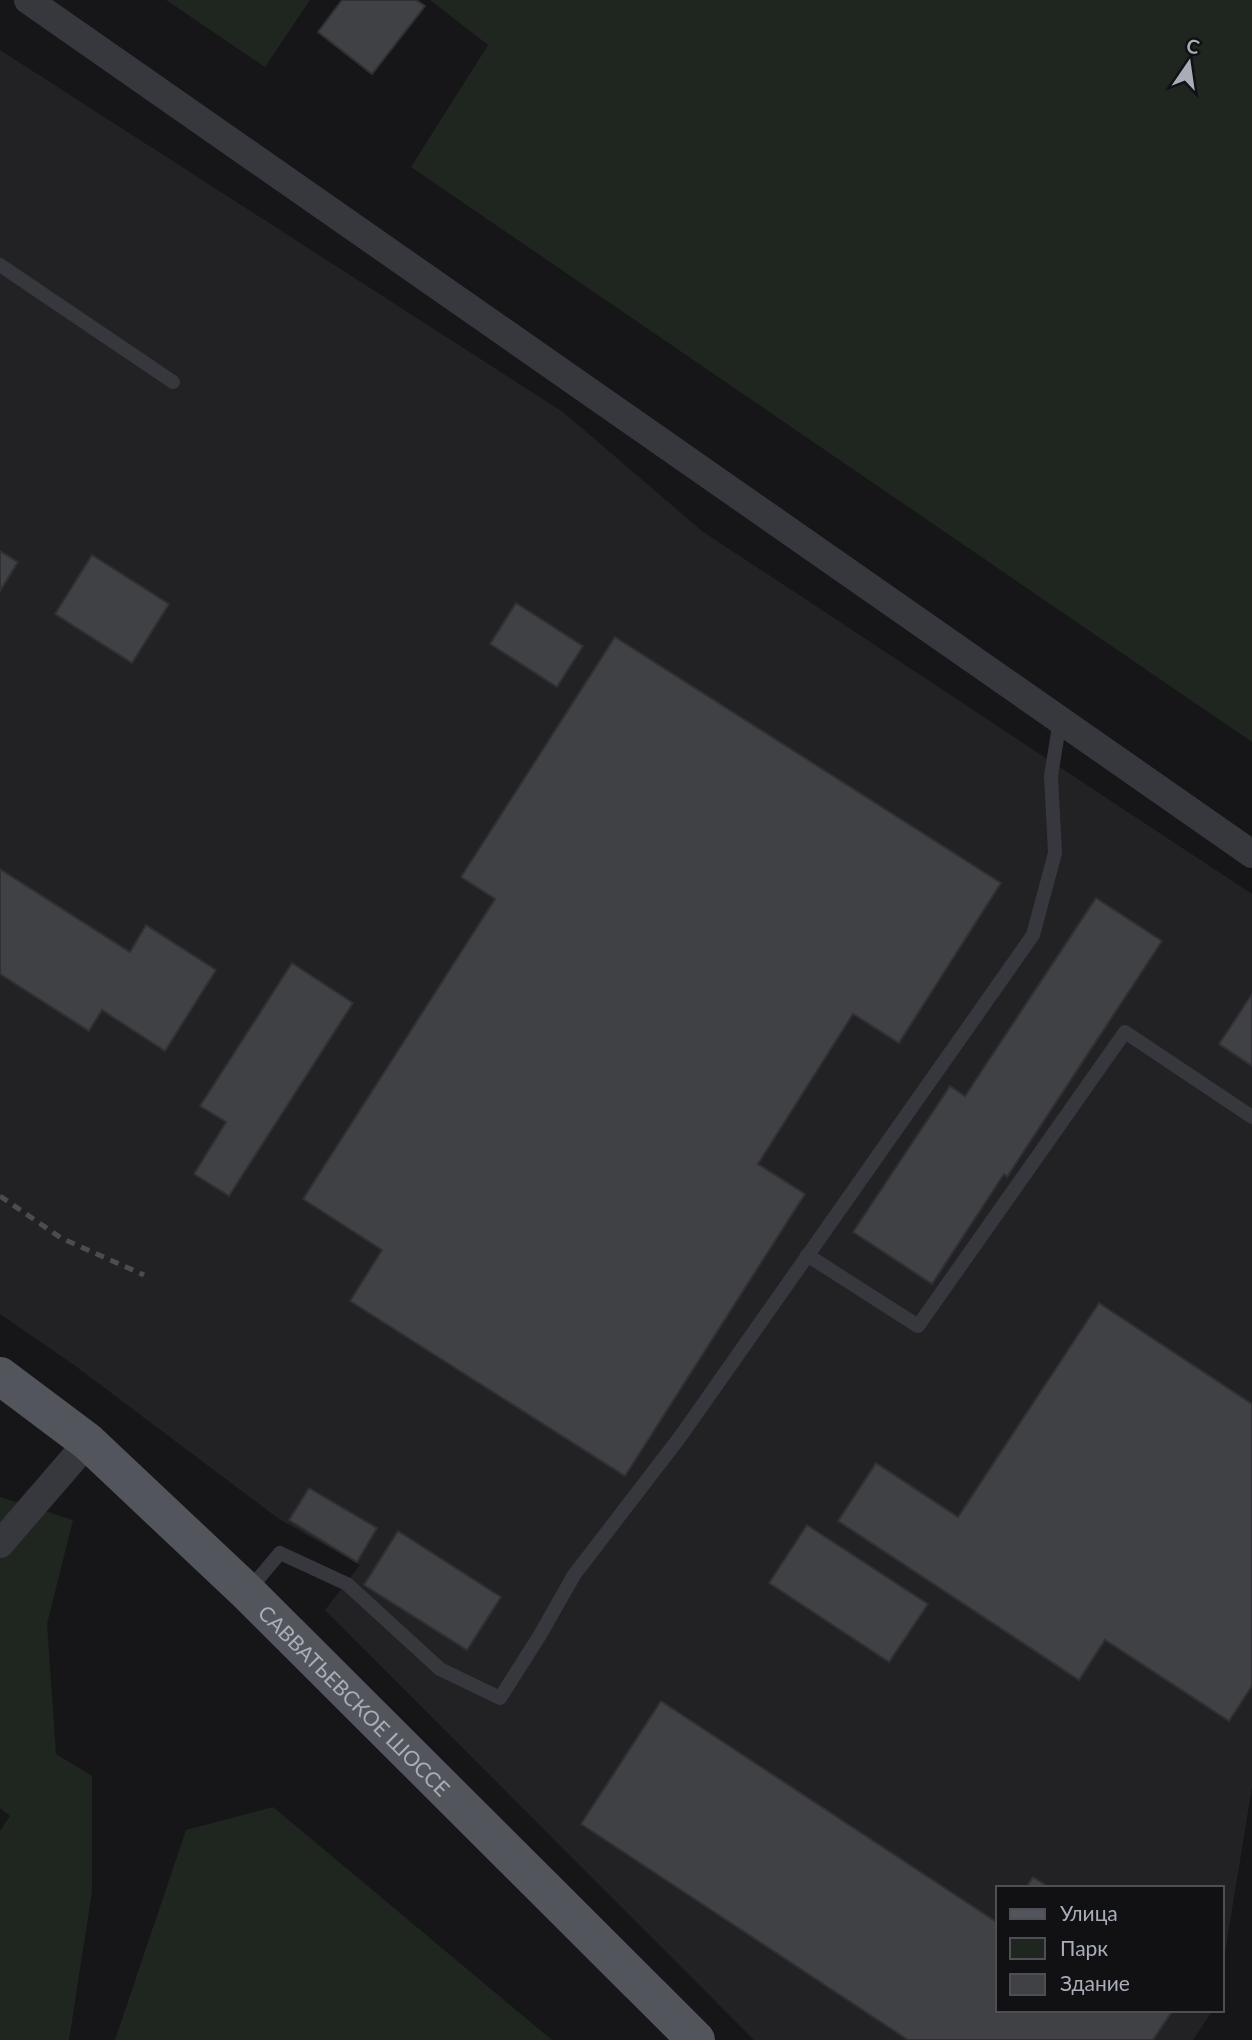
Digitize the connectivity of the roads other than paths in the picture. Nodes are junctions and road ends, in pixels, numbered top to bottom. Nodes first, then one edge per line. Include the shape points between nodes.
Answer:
1 (28, 0) edge
2 (0, 265) edge
3 (173, 382) dead end
4 (1060, 720) junction
5 (1252, 854) edge
6 (1252, 1117) edge
7 (807, 1255) junction
8 (0, 1376) edge
9 (88, 1442) junction
10 (0, 1544) edge
11 (247, 1592) junction
12 (696, 2040) edge

1 - 4 street
2 - 3 lane
4 - 5 street
4 - 7 lane via 1051,776 1055,852 1033,935
6 - 7 lane via 1125,1032 918,1326
7 - 11 lane via 680,1437 574,1575 500,1699 440,1668 347,1584 280,1553
8 - 9 main road, САВВАТЬЕВСКОЕ ШОССЕ
9 - 10 street
9 - 11 main road, САВВАТЬЕВСКОЕ ШОССЕ
11 - 12 main road, САВВАТЬЕВСКОЕ ШОССЕ

